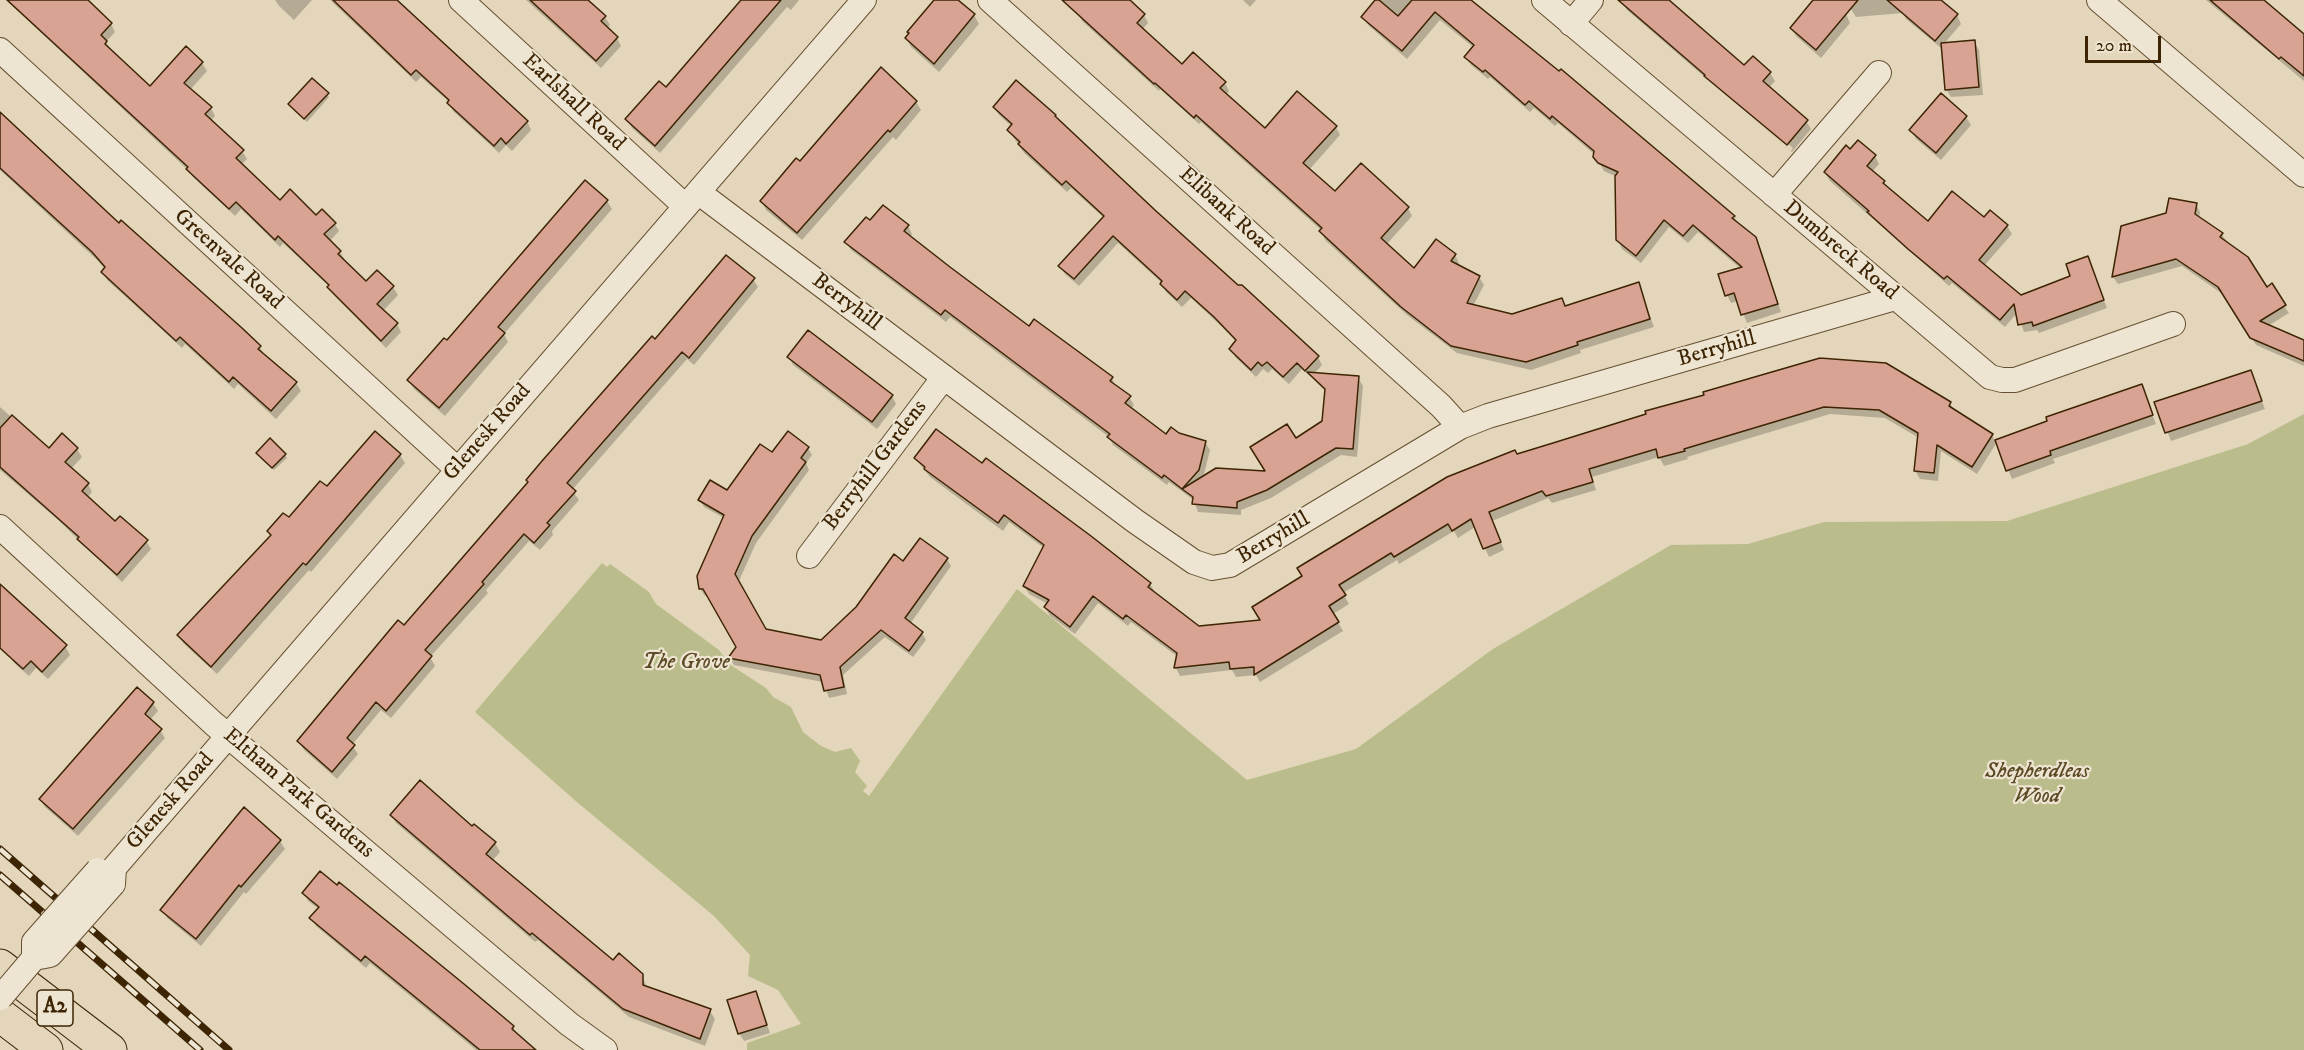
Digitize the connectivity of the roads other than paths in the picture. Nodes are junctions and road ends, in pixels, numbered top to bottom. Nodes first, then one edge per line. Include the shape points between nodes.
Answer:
1 (461, 0) edge
2 (864, 0) edge
3 (990, 0) edge
4 (1544, 0) edge
5 (1591, 0) edge
6 (2099, 0) edge
7 (1571, 24) junction
8 (0, 50) edge
9 (1879, 73) dead end
10 (2304, 175) edge
11 (1774, 195) junction
12 (691, 199) junction
13 (1895, 298) junction
14 (2173, 324) dead end
15 (944, 376) junction
16 (1460, 427) junction
17 (457, 469) junction
18 (0, 527) edge
19 (809, 556) dead end
20 (228, 736) junction
21 (0, 966) edge
22 (0, 998) edge
23 (0, 1015) edge
24 (46, 1050) edge
25 (110, 1050) edge
26 (605, 1050) edge

1 - 12 street, Earlshall Road
2 - 12 street, Glenesk Road
3 - 16 street, Elibank Road
4 - 7 street, Dumbreck Road
5 - 7 street
6 - 10 street
7 - 11 street, Dumbreck Road
8 - 17 street, Greenvale Road
9 - 11 street
11 - 13 street, Dumbreck Road
12 - 15 street, Berryhill
12 - 17 street, Glenesk Road
13 - 14 street, Dumbreck Road via 1990,377 2002,380 2015,380
13 - 16 street, Berryhill
15 - 16 street, Berryhill via 1135,521 1194,562 1212,568 1230,565
15 - 19 street, Berryhill Gardens
17 - 20 street, Glenesk Road
18 - 20 street, Eltham Park Gardens
20 - 22 street, Glenesk Road, bridge via 108,874 50,955 34,958
20 - 26 street, Eltham Park Gardens via 569,1024
21 - 25 highway, A2
23 - 24 highway, A2

